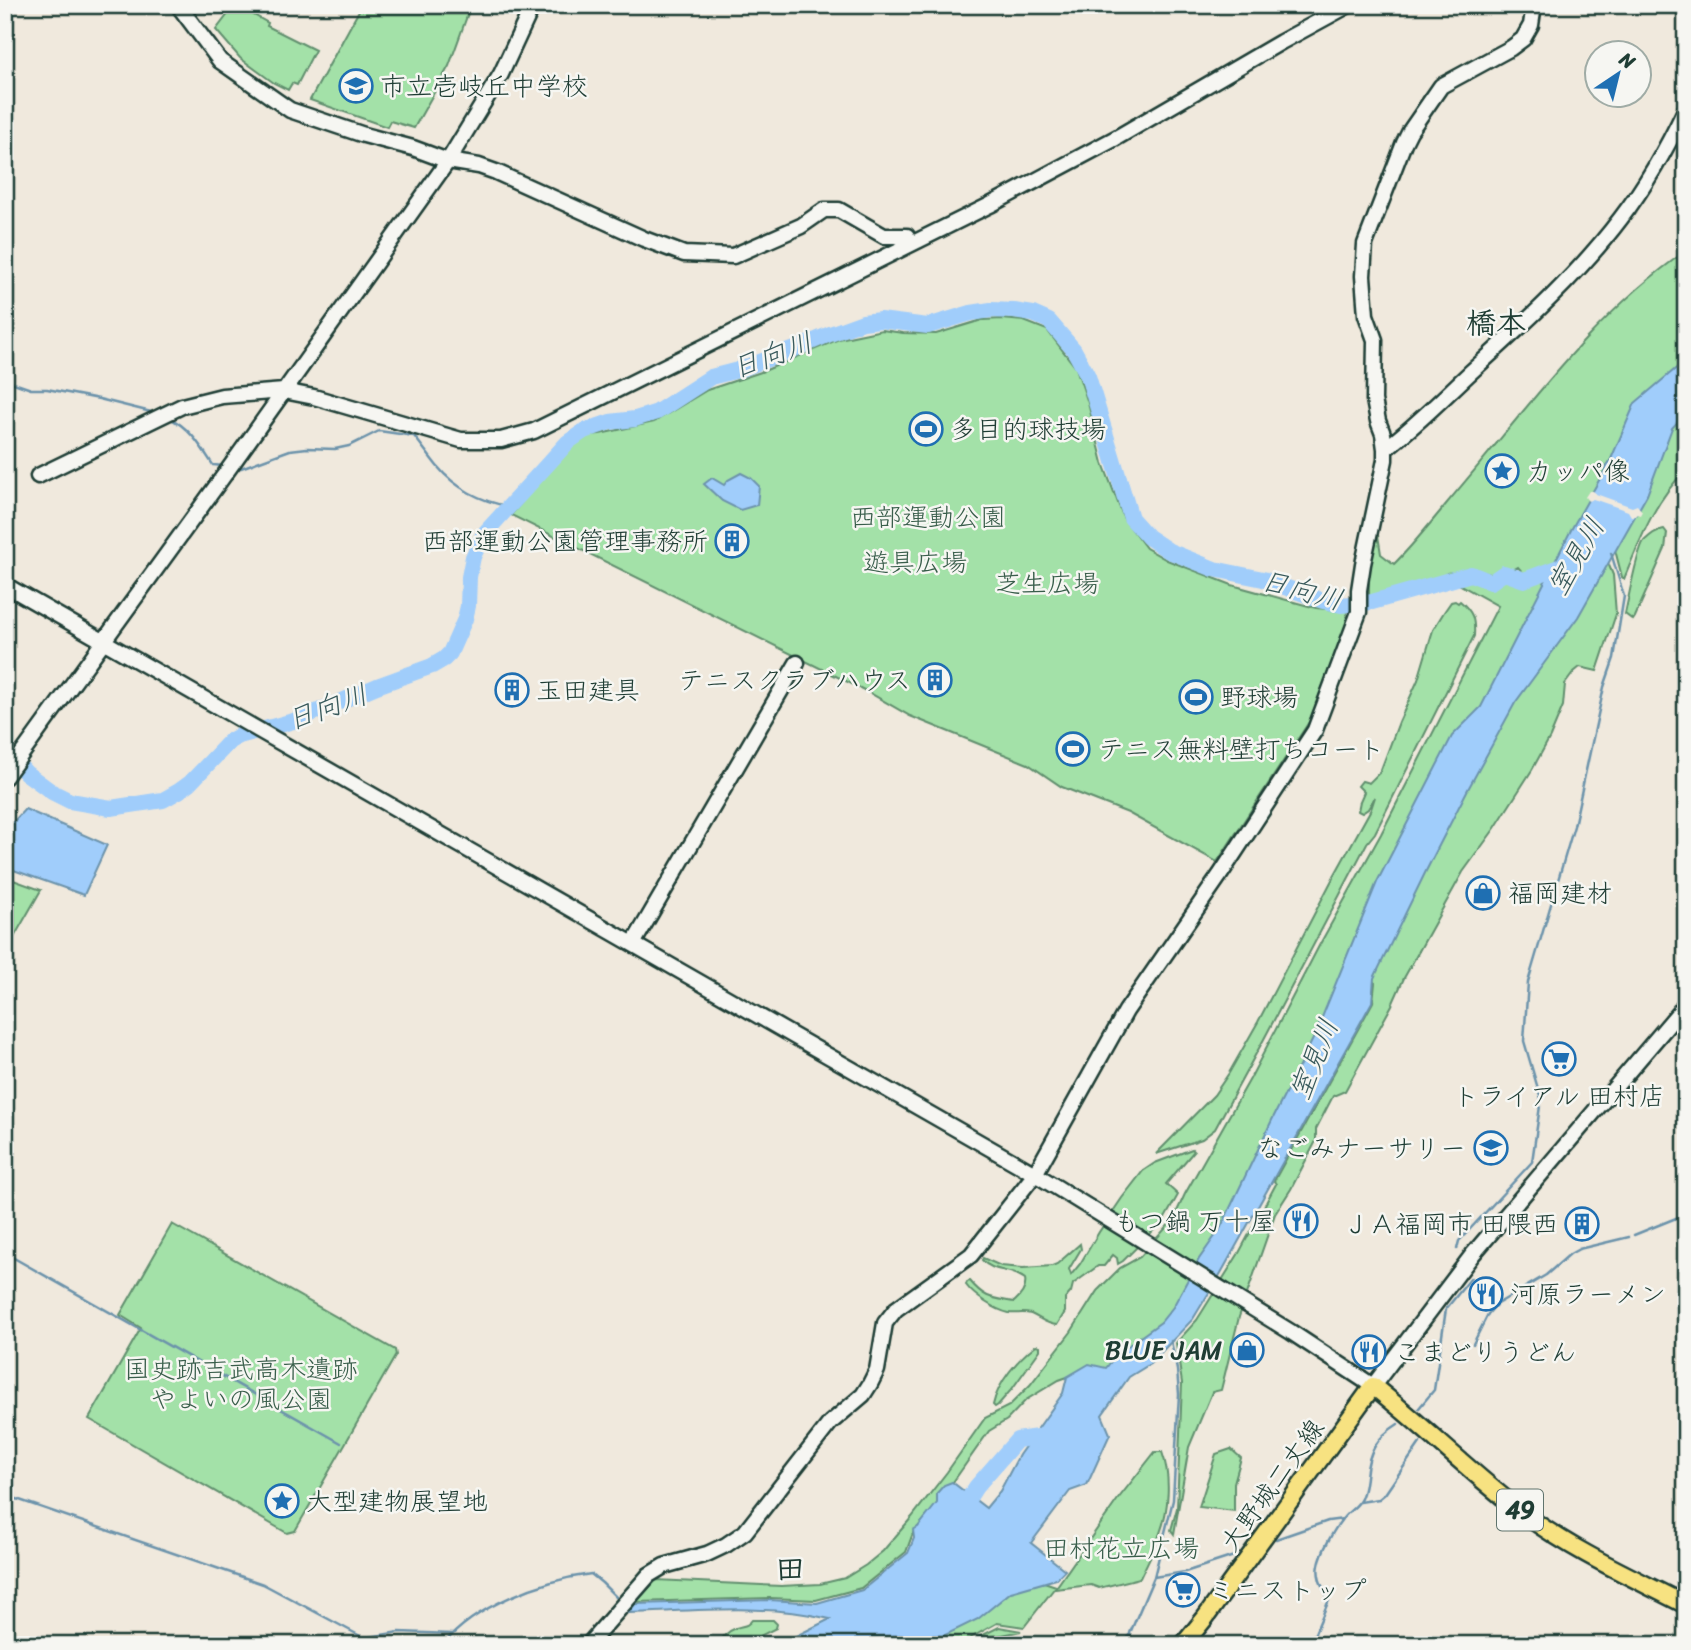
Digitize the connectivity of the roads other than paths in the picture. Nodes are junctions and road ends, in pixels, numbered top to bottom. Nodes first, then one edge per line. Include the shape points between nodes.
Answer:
1 (178, 5) edge
2 (533, 5) edge
3 (1349, 5) edge
4 (1534, 5) edge
5 (1686, 108) edge
6 (448, 161) junction
7 (911, 244) junction
8 (284, 391) junction
9 (1385, 449) junction
10 (38, 475) dead end
11 (5, 585) edge
12 (103, 642) junction
13 (797, 663) dead end
14 (9, 773) edge
15 (633, 944) junction
16 (1686, 1004) edge
17 (1035, 1174) junction
18 (1373, 1386) junction
19 (1686, 1605) edge
20 (588, 1645) edge
21 (1184, 1645) edge

1 - 6 street via 220,61 290,110
2 - 6 street via 500,74
3 - 7 street via 1116,138
4 - 9 street via 1523,39 1441,86 1404,143 1365,244 1366,315 1375,340 1374,400
5 - 9 street via 1648,178 1591,255
6 - 7 street via 496,172 684,254 733,256 801,226 824,210 839,210 884,236 907,236
6 - 8 street
7 - 8 street via 534,431 501,440 461,440
8 - 10 street via 222,396 181,406
8 - 12 street
9 - 17 street via 1363,564 1359,612 1315,730 1126,1011
11 - 12 street
12 - 14 street
12 - 15 street
13 - 15 street
15 - 17 street
16 - 18 street via 1473,1254
17 - 18 street
17 - 20 street via 971,1255 896,1309 885,1323 877,1370 863,1395 830,1423 745,1532 707,1554 649,1575
18 - 19 main road, 49 via 1527,1516 1611,1569
18 - 21 main road, 大野城二丈線

